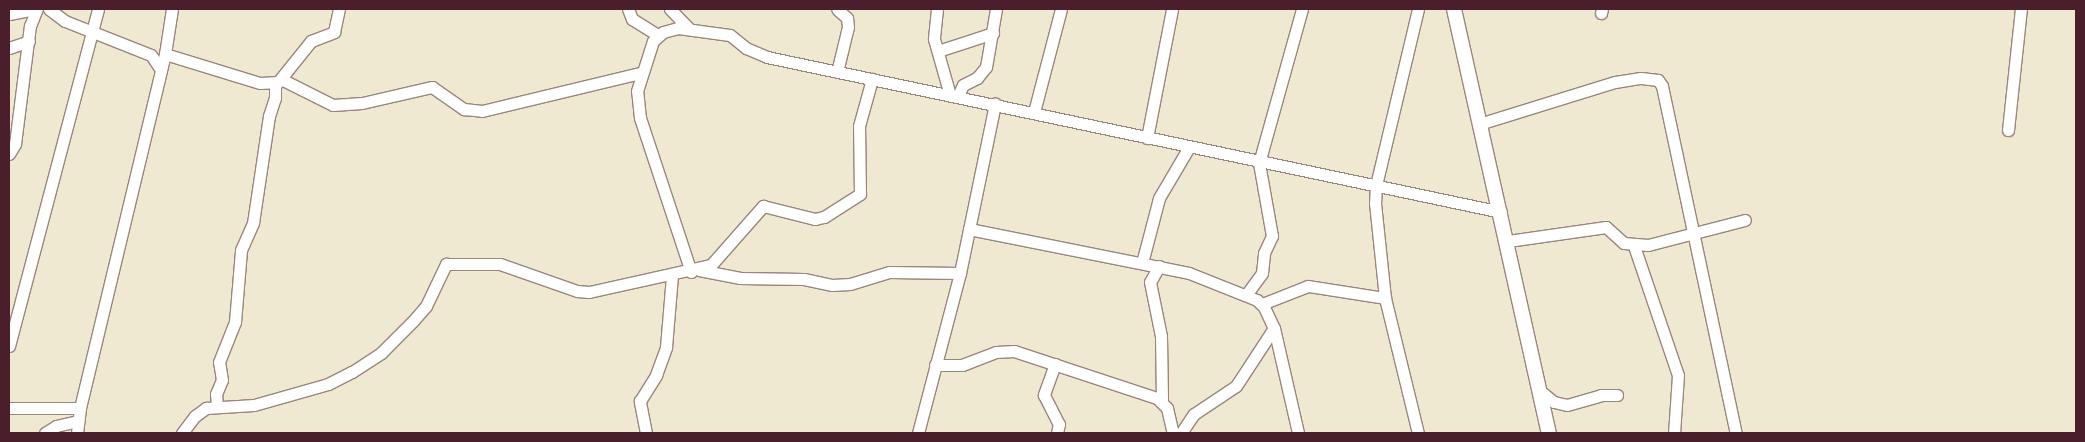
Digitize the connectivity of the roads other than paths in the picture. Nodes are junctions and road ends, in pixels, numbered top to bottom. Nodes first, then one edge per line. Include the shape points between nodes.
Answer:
1 (36, 9) edge
2 (49, 9) edge
3 (98, 9) edge
4 (172, 9) edge
5 (340, 9) edge
6 (628, 9) edge
7 (670, 9) edge
8 (837, 9) edge
9 (937, 9) edge
10 (996, 9) edge
11 (1062, 9) edge
12 (1172, 9) edge
13 (1302, 9) edge
14 (1418, 9) edge
15 (1454, 9) edge
16 (2021, 9) edge
17 (9, 14) edge
18 (689, 29) junction
19 (93, 30) junction
20 (993, 33) junction
21 (658, 35) junction
22 (29, 41) junction
23 (9, 48) edge
24 (938, 51) junction
25 (165, 54) junction
26 (161, 70) junction
27 (837, 72) junction
28 (640, 73) junction
29 (872, 79) junction
30 (279, 81) junction
31 (954, 96) junction
32 (995, 104) junction
33 (1034, 112) junction
34 (1478, 124) junction
35 (2008, 130) dead end
36 (1147, 138) junction
37 (1189, 147) junction
38 (9, 154) edge
39 (1259, 163) junction
40 (1376, 185) junction
41 (1501, 212) junction
42 (1745, 220) dead end
43 (969, 229) junction
44 (1694, 233) junction
45 (1508, 241) junction
46 (1634, 246) junction
47 (1142, 263) junction
48 (1160, 266) junction
49 (694, 271) junction
50 (960, 273) junction
51 (672, 276) junction
52 (1246, 296) junction
53 (1385, 298) junction
54 (1262, 304) junction
55 (1274, 328) junction
56 (9, 346) edge
57 (1055, 364) junction
58 (935, 365) junction
59 (1540, 390) junction
60 (1617, 395) dead end
61 (1162, 402) junction
62 (217, 407) junction
63 (9, 408) edge
64 (80, 408) junction
65 (78, 420) junction
66 (45, 433) edge
67 (77, 433) edge
68 (182, 433) edge
69 (646, 433) edge
70 (918, 433) edge
71 (1057, 433) edge
72 (1173, 433) edge
73 (1181, 433) edge
74 (1298, 433) edge
75 (1418, 433) edge
76 (1549, 433) edge
77 (1674, 433) edge
78 (1736, 433) edge

1 - 17 street
1 - 22 street
2 - 19 street via 65,21
3 - 19 street
4 - 25 street
5 - 30 street via 334,32 311,41
6 - 21 street via 632,19
7 - 18 street
8 - 27 street via 847,18 848,27
9 - 24 street via 934,39
10 - 20 street
11 - 33 street
12 - 36 street
13 - 39 street
14 - 40 street
15 - 34 street
16 - 35 street
18 - 21 street via 668,30
18 - 27 street via 733,36 746,48 767,57
19 - 26 street via 151,55
19 - 56 street
20 - 24 street
20 - 31 street via 982,74 963,85
21 - 28 street
22 - 23 street
22 - 38 street via 15,144
24 - 31 street
25 - 26 street
25 - 30 street via 260,83
26 - 64 street
27 - 29 street
28 - 30 street via 482,111 464,109 432,87 362,103 333,104
28 - 49 street via 637,92 640,118
29 - 31 street
29 - 49 street via 859,126 861,188 858,198 815,219 763,206 716,261
30 - 62 street via 269,116 253,223 241,250 236,322 219,362 222,380 216,394
31 - 32 street
32 - 33 street
32 - 43 street
33 - 36 street
34 - 41 street
34 - 44 street via 1615,82 1641,78 1658,80 1662,86
36 - 37 street
37 - 39 street
37 - 47 street via 1159,198
39 - 40 street
39 - 52 street via 1273,230 1264,254 1262,273
40 - 41 street
40 - 53 street via 1376,223
41 - 45 street
42 - 44 street
43 - 47 street
43 - 50 street
44 - 46 street
44 - 78 street
45 - 46 street via 1606,227 1624,243
45 - 59 street
46 - 77 street via 1678,375
47 - 48 street
48 - 52 street via 1198,275
48 - 61 street via 1150,282 1161,336
49 - 50 street via 740,278 804,279 832,285 850,284 889,272
49 - 51 street
50 - 58 street
51 - 62 street via 583,292 500,264 448,263 442,269 426,306 413,321 381,353 345,377 254,405
51 - 69 street via 665,351 656,376 640,401
52 - 54 street
53 - 54 street via 1308,286
53 - 75 street
54 - 55 street
55 - 73 street via 1242,380 1194,414
55 - 74 street
57 - 58 street via 1007,350 962,365
57 - 61 street via 1147,394
57 - 71 street via 1044,395 1059,424
58 - 70 street
59 - 60 street via 1554,402 1568,406 1601,395
59 - 76 street
61 - 72 street
62 - 68 street via 199,412
63 - 64 street
64 - 65 street
65 - 66 street
65 - 67 street

